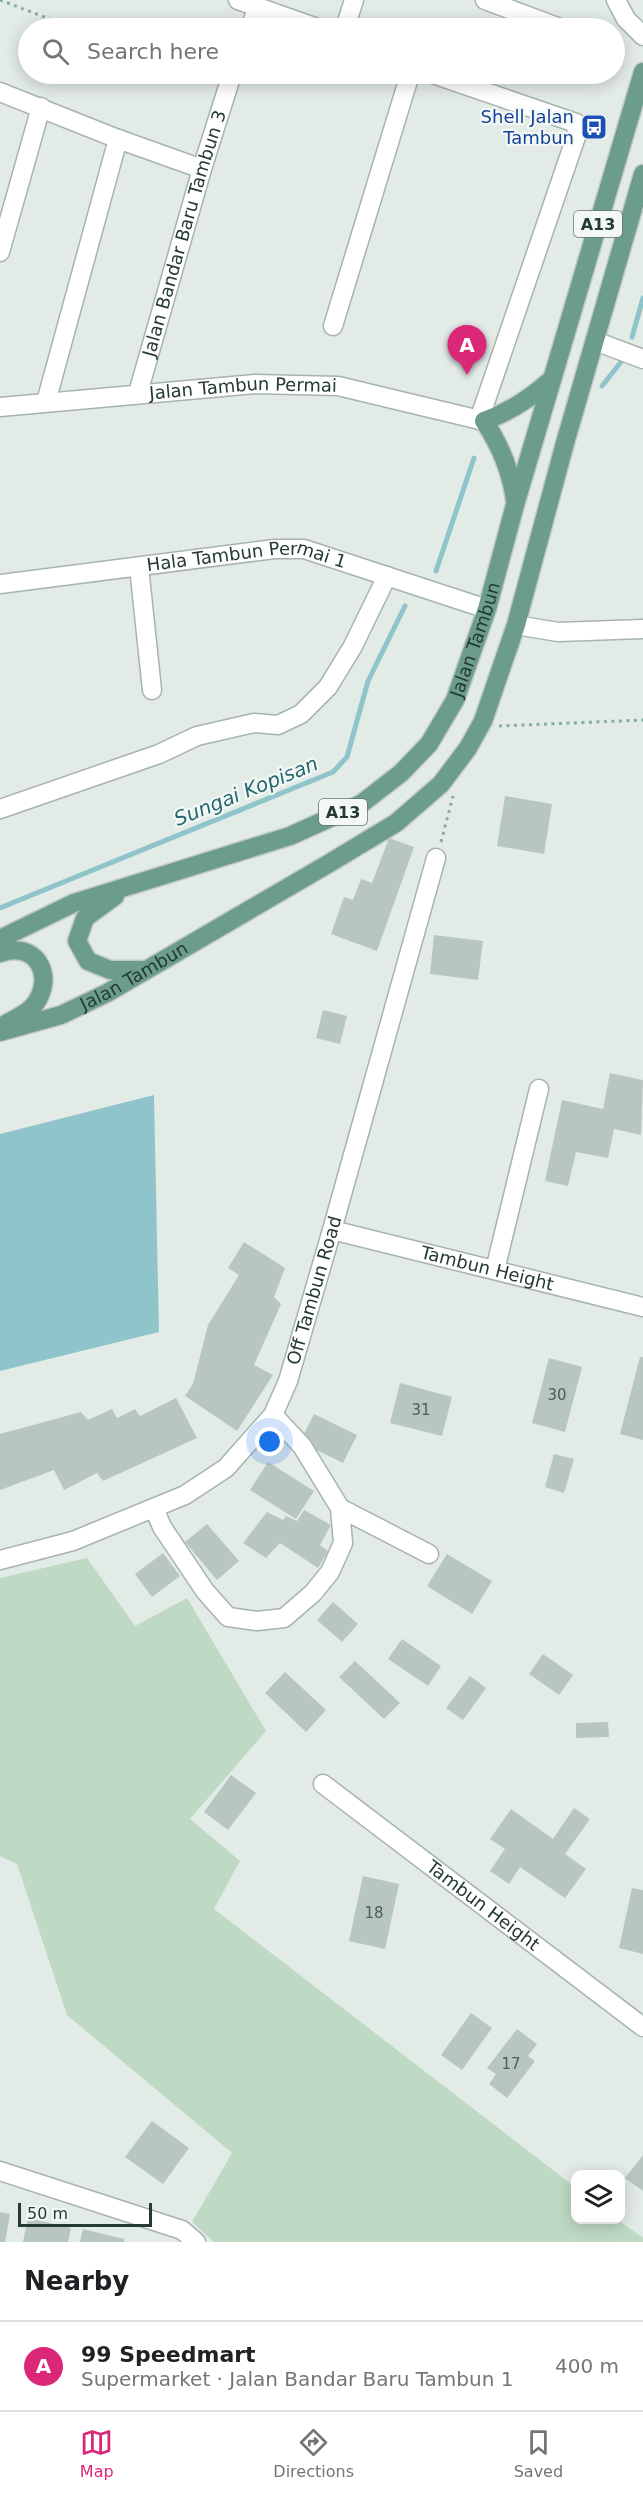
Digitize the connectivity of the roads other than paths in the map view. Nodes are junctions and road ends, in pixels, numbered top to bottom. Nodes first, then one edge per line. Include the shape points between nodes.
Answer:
1 (238, 0) edge
2 (354, 0) edge
3 (484, 0) edge
4 (616, 0) edge
5 (258, 7) junction
6 (253, 18) edge
7 (289, 18) edge
8 (348, 18) edge
9 (533, 18) edge
10 (643, 36) edge
11 (643, 72) edge
12 (229, 84) edge
13 (407, 84) edge
14 (462, 84) edge
15 (0, 92) edge
16 (41, 107) junction
17 (118, 139) junction
18 (202, 169) junction
19 (643, 174) edge
20 (0, 252) edge
21 (333, 326) dead end
22 (595, 341) junction
23 (643, 359) edge
24 (553, 377) junction
25 (138, 393) junction
26 (45, 402) junction
27 (0, 407) edge
28 (482, 420) junction
29 (515, 505) junction
30 (139, 567) junction
31 (387, 576) junction
32 (0, 584) edge
33 (487, 609) junction
34 (516, 626) junction
35 (643, 630) edge
36 (152, 690) dead end
37 (0, 809) edge
38 (436, 858) road end
39 (129, 886) junction
40 (0, 939) edge
41 (0, 953) edge
42 (144, 970) junction
43 (0, 1030) edge
44 (539, 1089) dead end
45 (332, 1230) junction
46 (495, 1270) junction
47 (643, 1306) edge
48 (273, 1415) junction
49 (154, 1508) junction
50 (340, 1508) junction
51 (429, 1554) dead end
52 (0, 1560) edge
53 (323, 1784) dead end
54 (643, 2027) edge
55 (0, 2171) edge
56 (196, 2242) edge

1 - 5 street
2 - 8 street
3 - 9 street
4 - 10 street via 626,19
5 - 6 street
5 - 7 street
11 - 24 main road, Jalan Tambun / A13
12 - 18 street, Jalan Bandar Baru Tambun 3
13 - 21 street
14 - 28 street via 576,123 577,134
15 - 16 street
16 - 17 street
16 - 20 street
17 - 18 street
17 - 26 street
18 - 25 street, Jalan Bandar Baru Tambun 3
19 - 22 main road, Jalan Tambun / A13
22 - 23 street
22 - 34 main road, Jalan Tambun
24 - 28 main road via 507,413
24 - 29 main road, Jalan Tambun / A13
25 - 26 street, Jalan Tambun Permai
25 - 28 street, Jalan Tambun Permai via 255,384 338,386
26 - 27 street, Jalan Tambun Permai
28 - 29 main road via 496,440 512,479
29 - 33 main road, Jalan Tambun / A13
30 - 31 street, Hala Tambun Permai 1 via 274,549 303,549
30 - 32 street, Hala Tambun Permai 1
30 - 36 street
31 - 33 street, Hala Tambun Permai 1
31 - 37 street via 328,687 302,714 278,725 254,723 197,736 159,754
33 - 39 main road, Jalan Tambun / A13 via 455,700 429,744 401,773 361,804 290,836
34 - 35 street via 558,632
34 - 42 main road, Jalan Tambun / A13 via 483,721 441,784 396,823
38 - 45 street, Off Tambun Road
39 - 40 main road, Jalan Tambun / A13 via 74,903
39 - 42 main road via 85,918 77,940 88,961 110,970
41 - 43 main road via 10,949 28,952 43,968 44,988 34,1007
42 - 43 main road, Jalan Tambun / A13 via 61,1016
44 - 46 street
45 - 46 street, Tambun Height
45 - 48 street, Off Tambun Road via 288,1381
46 - 47 street, Tambun Height
48 - 49 street, Off Tambun Road via 226,1468 185,1495
48 - 50 street via 302,1446
49 - 50 street via 162,1527 228,1617 257,1621 284,1618 330,1572 343,1544
49 - 52 street, Off Tambun Road via 73,1541
50 - 51 street
53 - 54 street, Tambun Height
55 - 56 street via 182,2230

